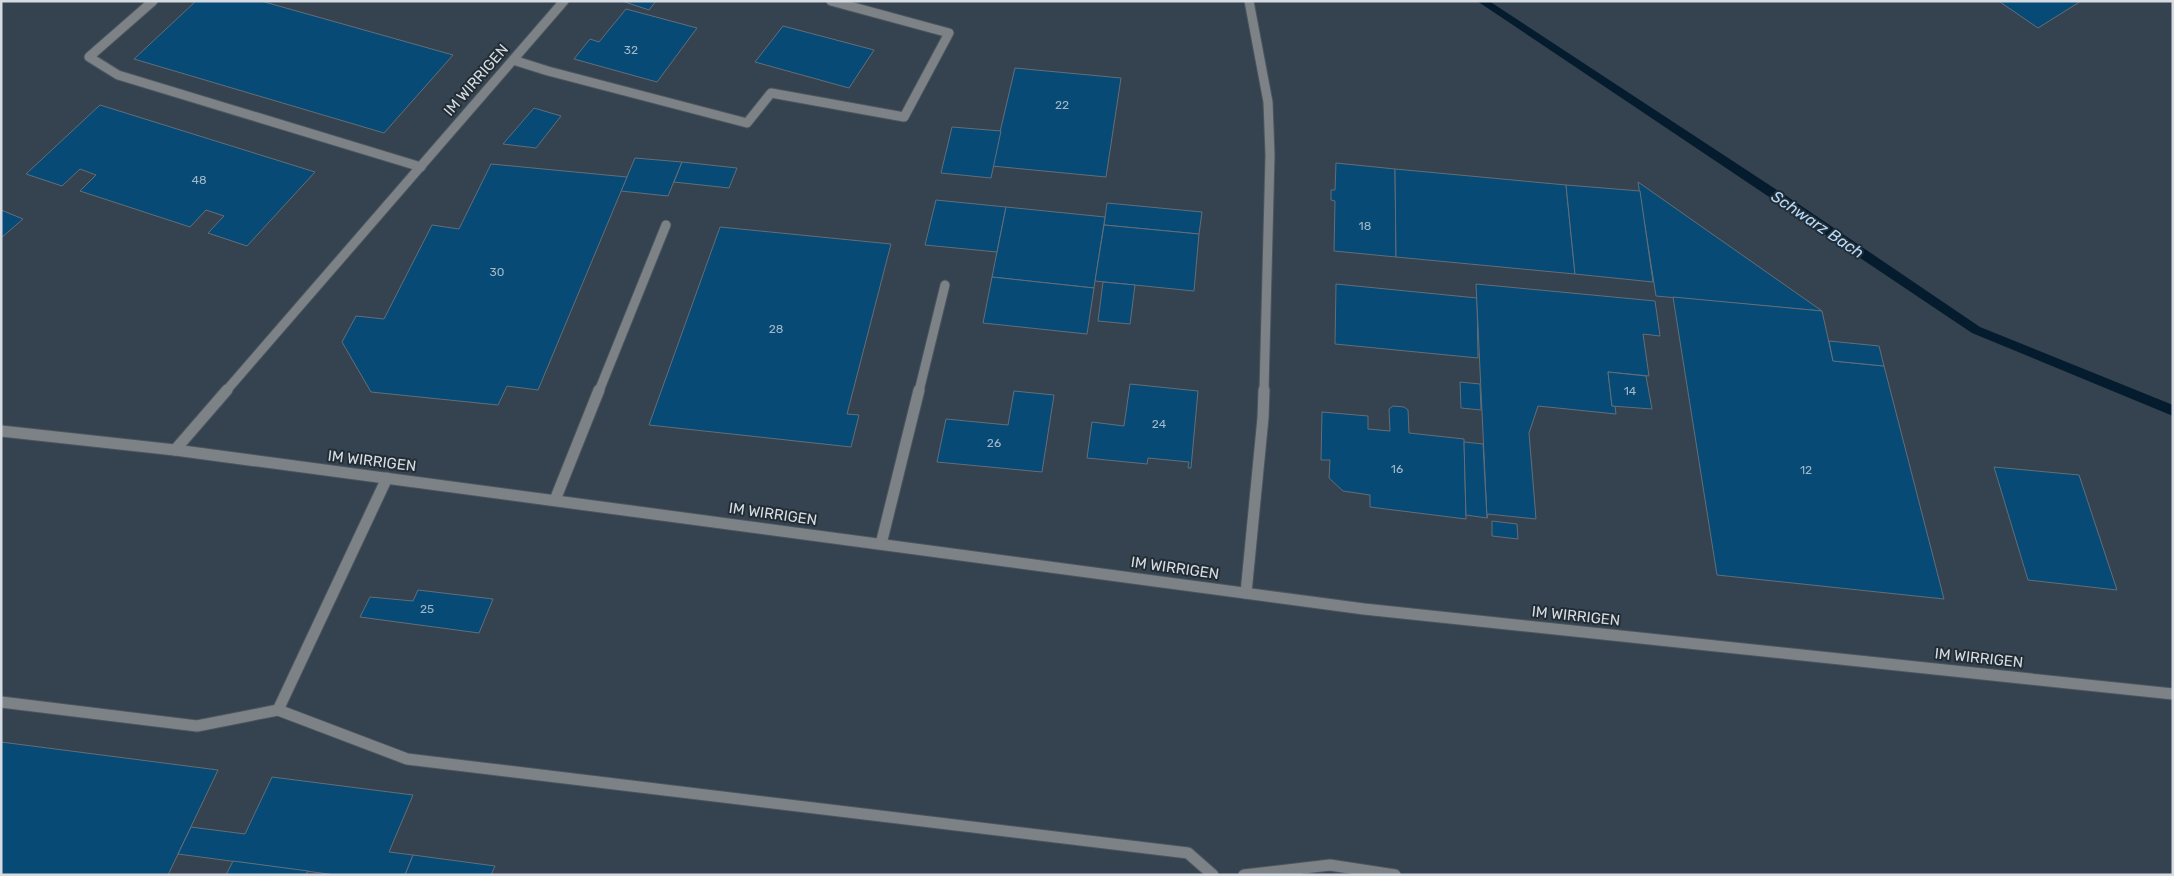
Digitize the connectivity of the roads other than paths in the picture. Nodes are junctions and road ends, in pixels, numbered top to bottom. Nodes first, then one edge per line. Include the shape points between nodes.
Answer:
1 (153, 1) edge
2 (564, 1) edge
3 (831, 1) edge
4 (1249, 1) edge
5 (514, 60) junction
6 (420, 167) junction
7 (666, 225) dead end
8 (945, 285) dead end
9 (1, 431) edge
10 (175, 450) junction
11 (387, 478) junction
12 (555, 500) junction
13 (881, 544) junction
14 (1246, 593) junction
15 (2173, 694) edge
16 (1, 702) edge
17 (278, 710) junction
18 (1213, 875) edge
19 (1244, 875) edge
20 (1395, 875) edge

1 - 6 street via 89,57 118,75
2 - 5 street, IM WIRRIGEN
3 - 5 street via 949,33 904,117 771,93 747,124
4 - 14 street via 1268,102 1270,155 1264,418
5 - 6 street, IM WIRRIGEN
6 - 10 street, IM WIRRIGEN
7 - 12 street
8 - 13 street
9 - 10 street, IM WIRRIGEN
10 - 11 street, IM WIRRIGEN
11 - 12 street, IM WIRRIGEN
11 - 17 street
12 - 13 street, IM WIRRIGEN
13 - 14 street, IM WIRRIGEN
14 - 15 street, IM WIRRIGEN via 1364,609
16 - 17 street via 196,726
17 - 18 street via 407,759 1188,853
19 - 20 street via 1330,865

